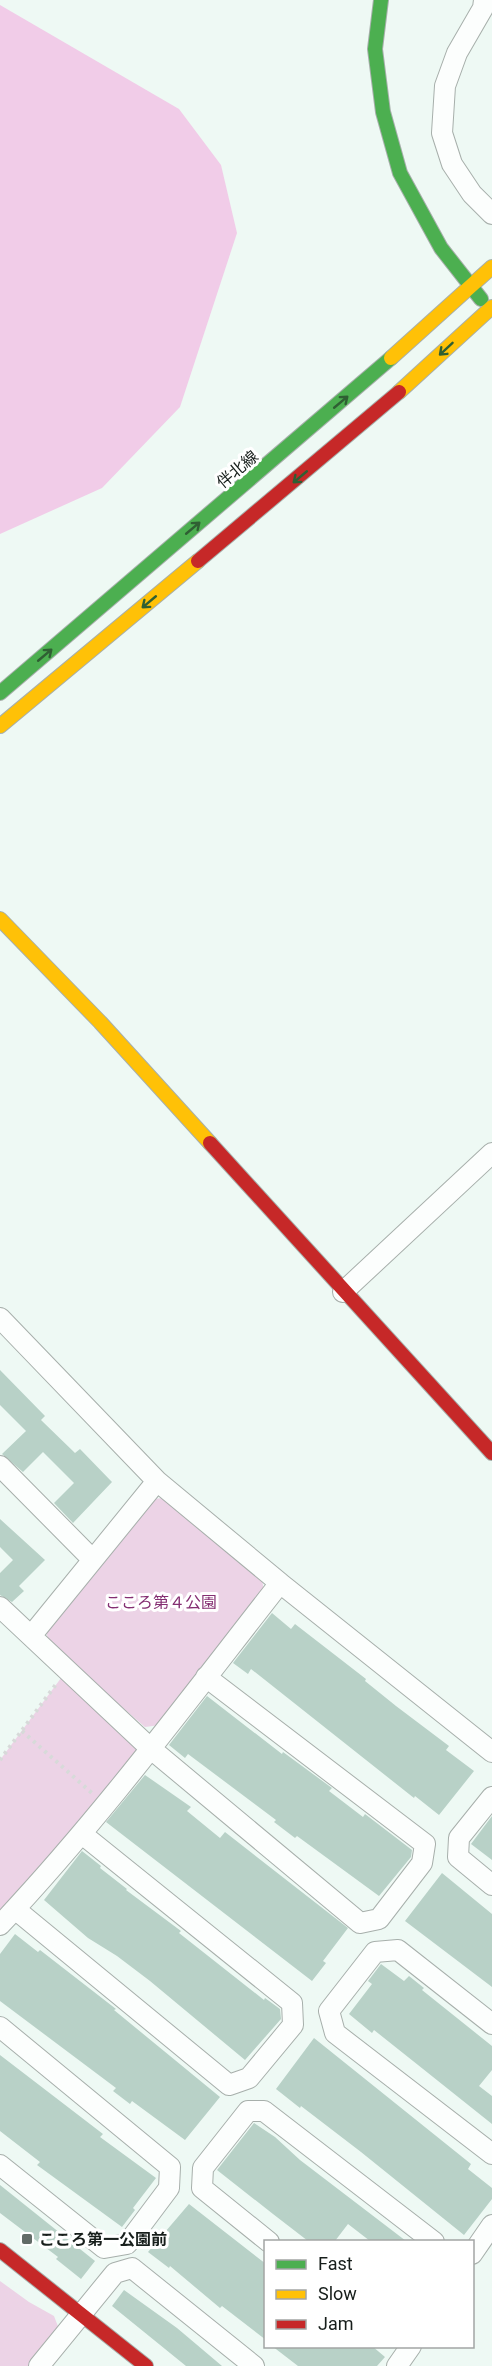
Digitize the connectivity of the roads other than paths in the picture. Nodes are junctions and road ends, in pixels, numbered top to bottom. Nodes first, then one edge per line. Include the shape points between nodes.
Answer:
1 (381, 0) edge
2 (484, 0) edge
3 (492, 214) edge
4 (492, 267) edge
5 (471, 286) junction
6 (491, 308) edge
7 (0, 693) edge
8 (0, 726) edge
9 (0, 920) edge
10 (492, 1153) edge
11 (344, 1292) junction
12 (0, 1318) edge
13 (492, 1453) edge
14 (0, 1466) edge
15 (157, 1481) junction
16 (92, 1559) junction
17 (280, 1583) junction
18 (2, 1613) edge
19 (31, 1636) junction
20 (206, 1677) junction
21 (150, 1748) junction
22 (492, 1752) edge
23 (492, 1797) edge
24 (82, 1834) junction
25 (492, 1885) edge
26 (15, 1909) junction
27 (0, 1925) edge
28 (492, 2024) edge
29 (0, 2027) edge
30 (492, 2154) edge
31 (0, 2165) edge
32 (492, 2225) edge
33 (268, 2240) edge
34 (433, 2240) edge
35 (0, 2250) edge
36 (474, 2251) edge
37 (82, 2315) junction
38 (39, 2366) edge
39 (146, 2366) edge
40 (254, 2366) edge

1 - 5 street via 375,49 382,112 400,173 441,248
2 - 3 street via 445,86 442,133 452,164 472,194
4 - 5 street, 伴北線
5 - 6 street
7 -> 5 street, 伴北線
6 -> 8 street via 373,416
9 - 11 street via 100,1022
10 - 11 street
11 - 13 street
12 - 15 street
14 - 16 street
15 - 16 street
15 - 17 street
16 - 19 street
17 - 20 street
17 - 22 street
18 - 19 street
19 - 21 street
20 - 21 street
20 - 21 street via 425,1844 422,1863 379,1919 360,1923
21 - 24 street
23 - 25 street via 459,1838 458,1857
24 - 26 street
24 - 26 street via 292,2003 293,2025 249,2078 229,2085
26 - 27 street
28 - 30 street via 398,1950 375,1952 329,2011 335,2033
29 - 31 street via 170,2167 170,2188 127,2244 104,2248
32 - 36 street
33 - 34 street via 202,2188 203,2168 248,2112 264,2111
35 - 37 street
37 - 38 street
37 - 39 street
37 - 40 street via 115,2273 132,2268

